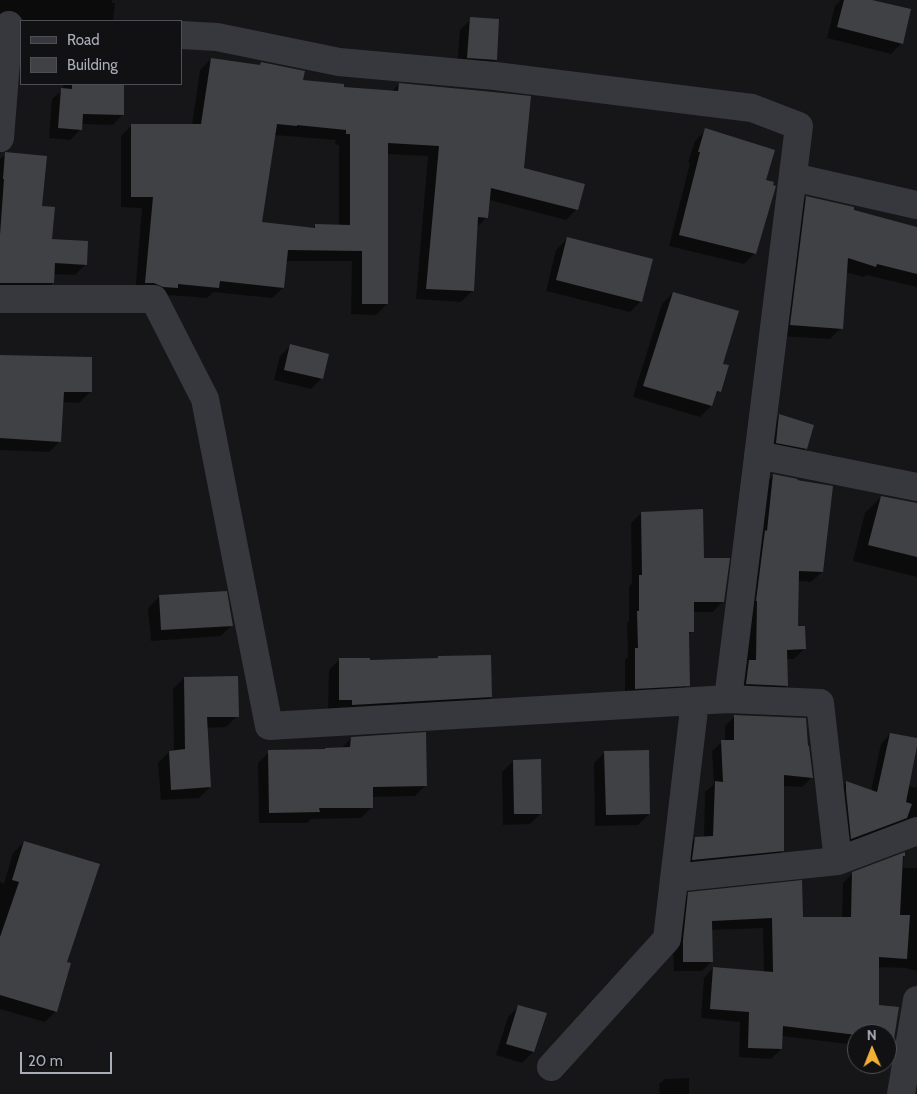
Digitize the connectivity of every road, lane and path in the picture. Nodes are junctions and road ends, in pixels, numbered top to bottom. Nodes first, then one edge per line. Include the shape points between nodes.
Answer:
1 (10, 26) edge
2 (182, 35) edge
3 (0, 138) edge
4 (792, 177) junction
5 (917, 205) edge
6 (0, 299) edge
7 (758, 454) junction
8 (917, 487) edge
9 (728, 699) junction
10 (695, 701) junction
11 (917, 831) edge
12 (838, 861) junction
13 (674, 878) junction
14 (917, 1000) edge
15 (550, 1067) dead end
16 (900, 1094) edge

1 - 3 street
2 - 4 street via 217,37 339,62 495,76 752,108 799,126
4 - 5 street
4 - 7 street
6 - 10 street via 154,298 204,400 269,726
7 - 8 street
7 - 9 street
9 - 10 street
9 - 12 street via 820,703
10 - 13 street
11 - 12 street
12 - 13 street
13 - 15 street via 667,939
14 - 16 street

